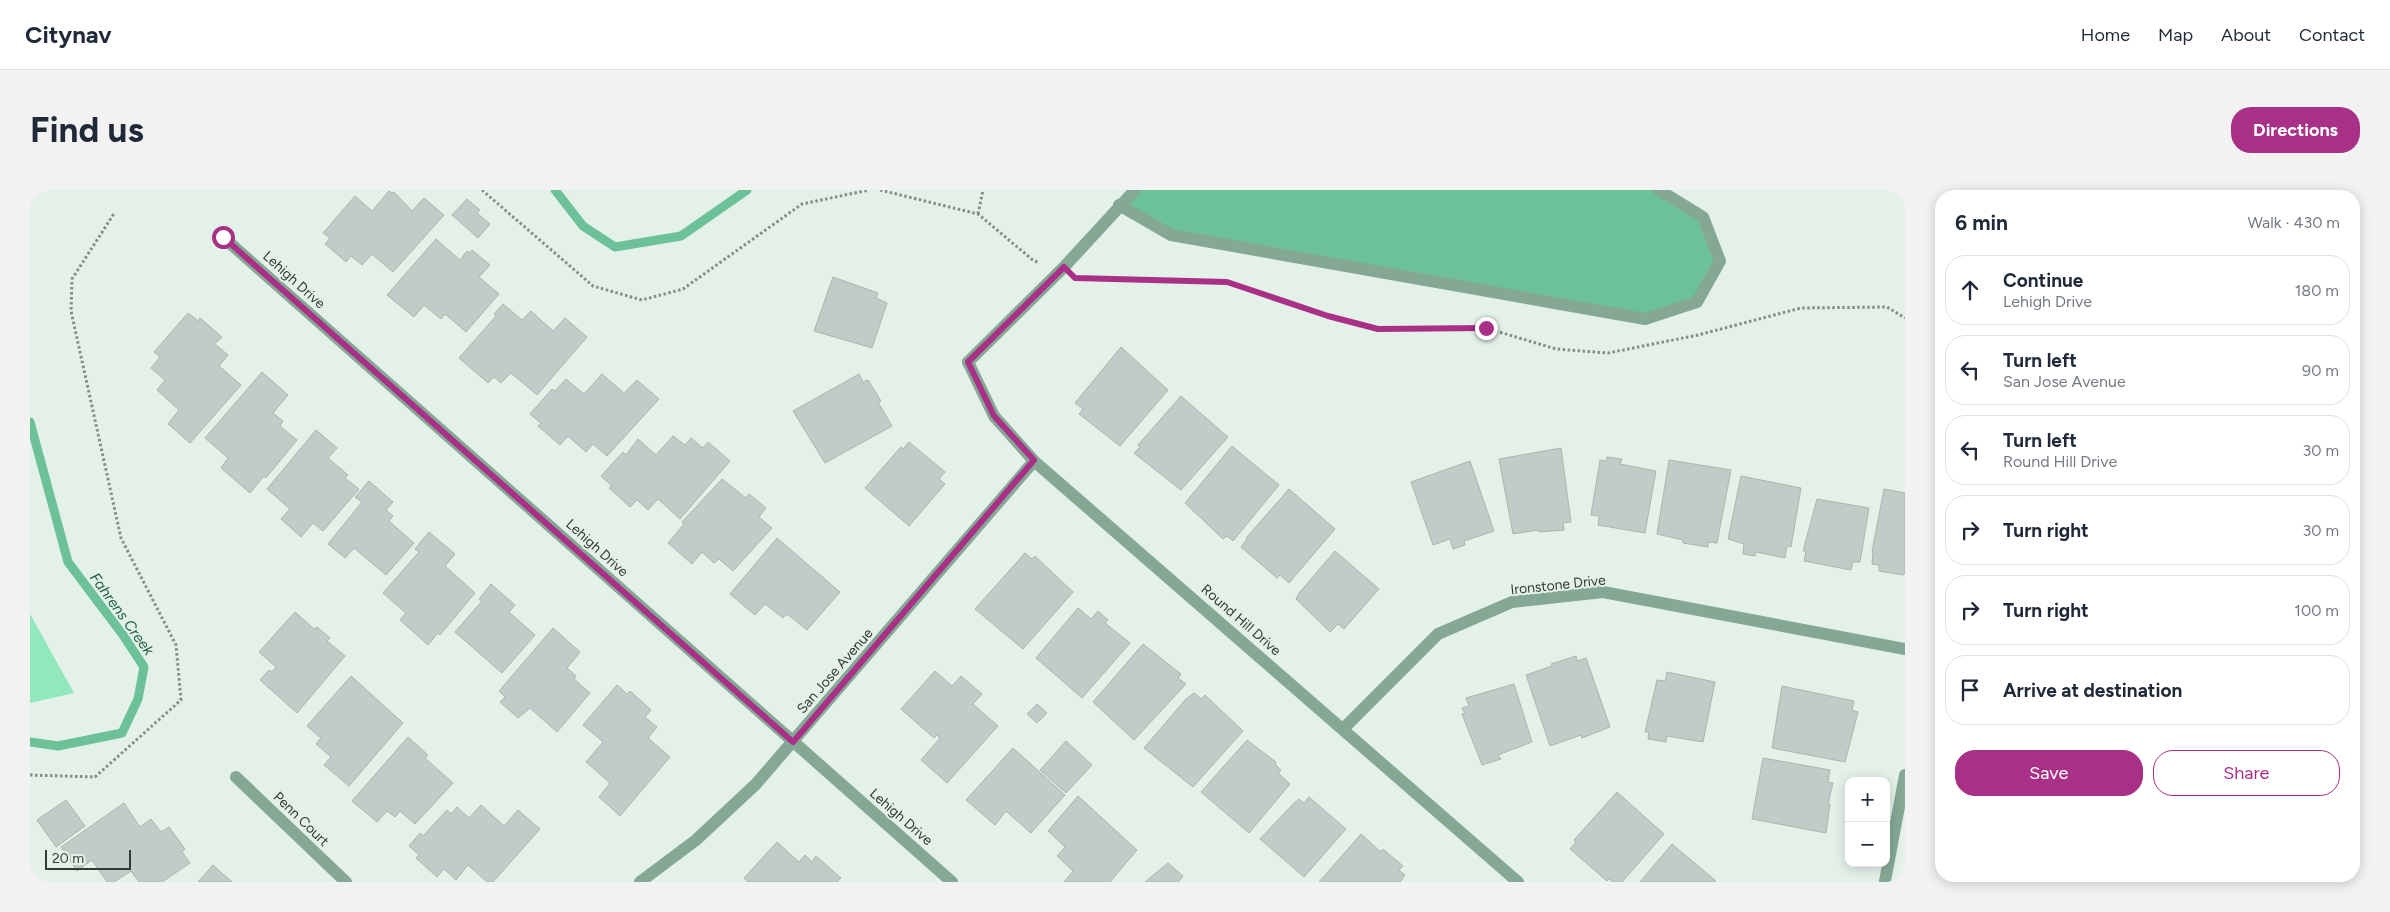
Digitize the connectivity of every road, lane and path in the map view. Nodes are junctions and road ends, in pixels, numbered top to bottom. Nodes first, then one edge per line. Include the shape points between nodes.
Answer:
1 (482, 190) edge
2 (869, 190) edge
3 (880, 190) edge
4 (983, 190) edge
5 (1135, 190) edge
6 (1659, 190) edge
7 (1119, 205) junction
8 (115, 212) dead end
9 (978, 214) junction
10 (223, 237) dead end
11 (1064, 267) junction
12 (1905, 318) edge
13 (1034, 460) junction
14 (1905, 649) edge
15 (1344, 729) junction
16 (793, 742) junction
17 (30, 775) edge
18 (1905, 775) edge
19 (236, 777) dead end
20 (1885, 881) edge
21 (346, 882) edge
22 (640, 882) edge
23 (952, 882) edge
24 (1518, 882) edge

1 - 2 path via 594,286 642,300 683,289 802,204
3 - 9 path
4 - 9 path
5 - 7 street
6 - 7 street via 1704,216 1720,262 1697,302 1645,319 1171,235
7 - 11 street
8 - 17 path via 72,279 71,311 121,538 176,644 181,700 95,777
9 - 11 path via 1034,262
10 - 16 street, Lehigh Drive
11 - 12 path via 1075,278 1227,282 1378,329 1486,328 1556,349 1608,353 1698,335 1801,308 1888,307
11 - 13 street, Round Hill Drive via 968,362 994,416
13 - 15 street, Round Hill Drive
13 - 16 street, San Jose Avenue
14 - 15 street, Ironstone Drive via 1603,592 1512,602 1438,634
15 - 24 street, Round Hill Drive
16 - 22 street, San Jose Avenue via 756,784 703,834
16 - 23 street, Lehigh Drive
18 - 20 street
19 - 21 street, Penn Court

